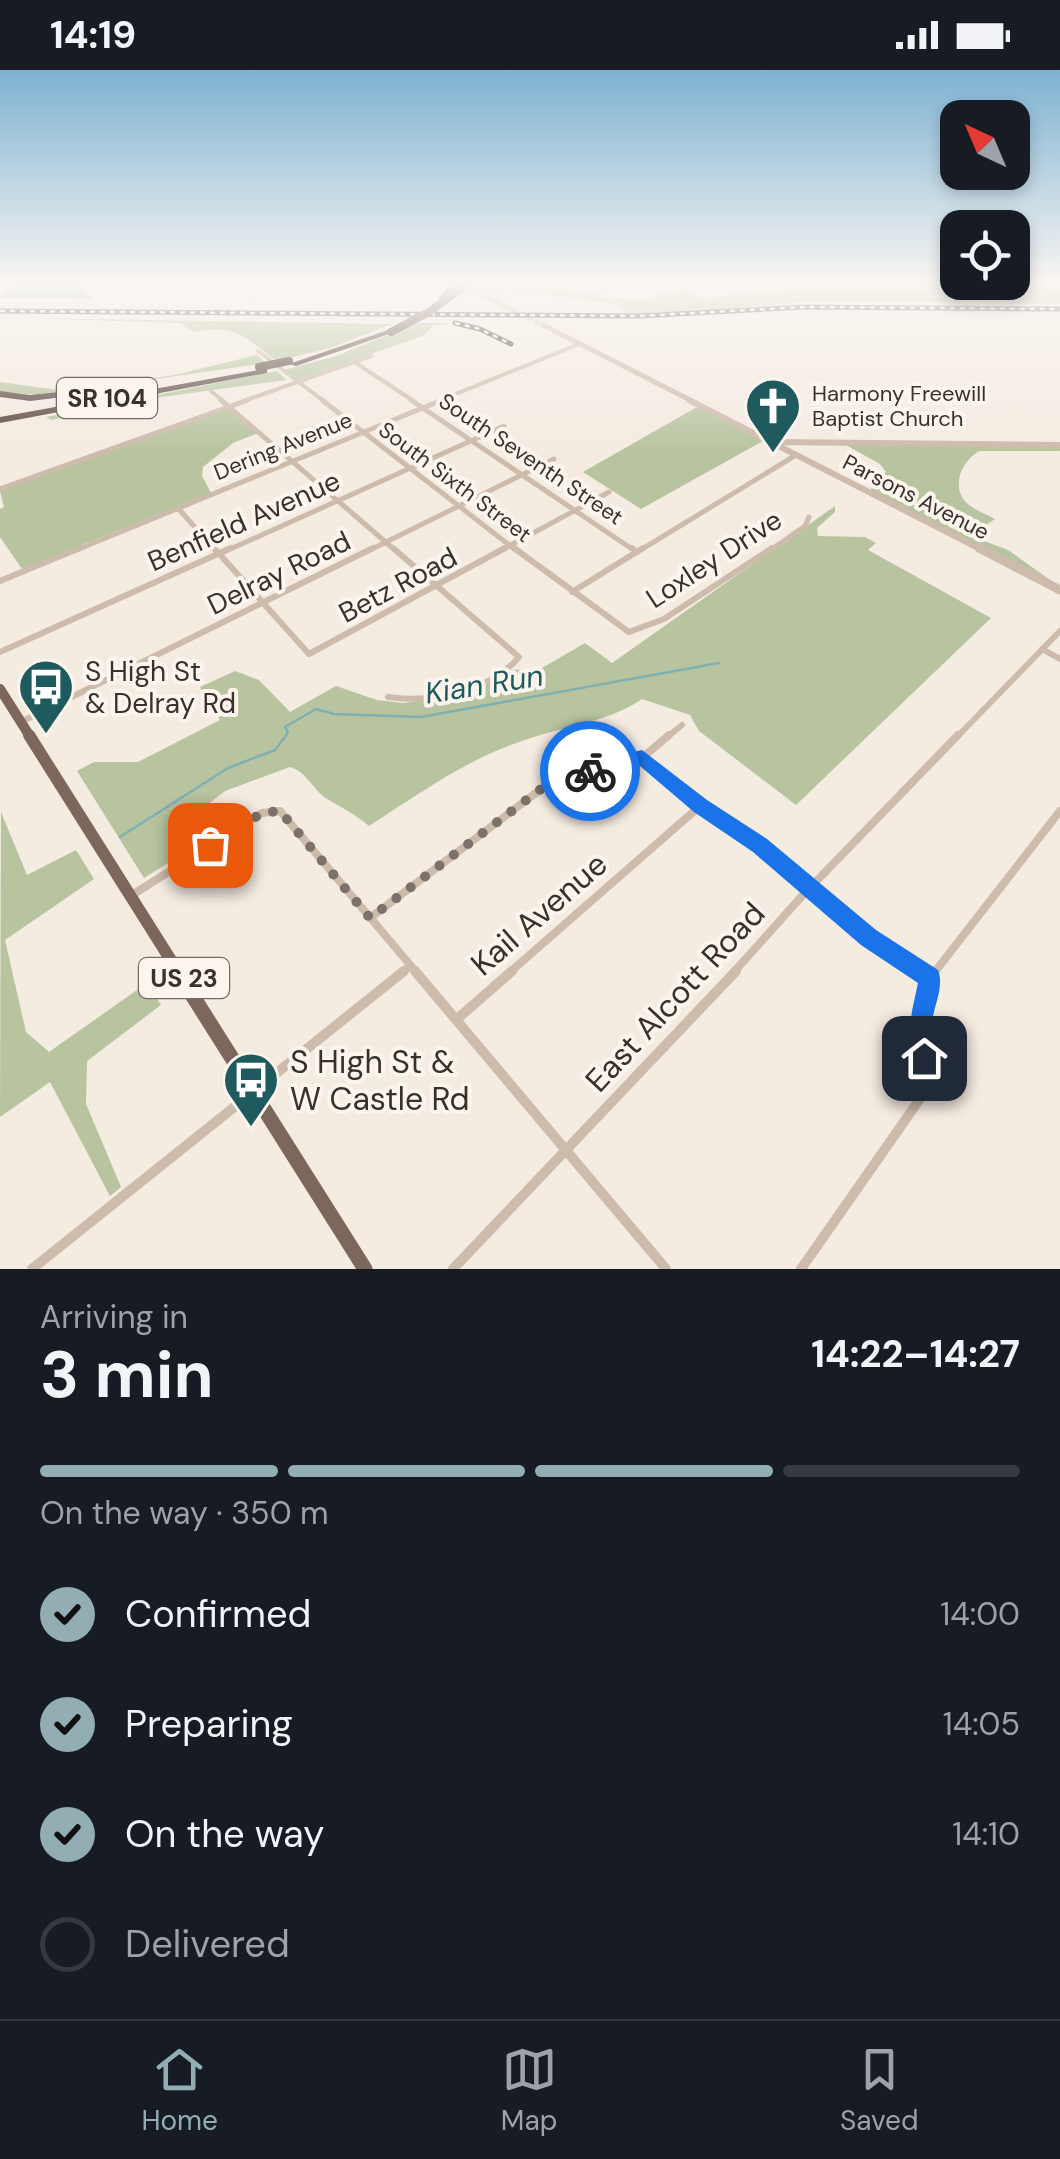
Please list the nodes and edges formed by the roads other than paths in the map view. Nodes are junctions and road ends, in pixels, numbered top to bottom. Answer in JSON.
{"nodes":[{"id":1,"x":366,"y":339,"type":"edge"},
{"id":2,"x":569,"y":339,"type":"edge"},
{"id":3,"x":579,"y":344,"type":"junction"},
{"id":4,"x":258,"y":351,"type":"dead end"},
{"id":5,"x":371,"y":356,"type":"dead end"},
{"id":6,"x":355,"y":362,"type":"junction"},
{"id":7,"x":262,"y":369,"type":"junction"},
{"id":8,"x":214,"y":380,"type":"junction"},
{"id":9,"x":296,"y":383,"type":"junction"},
{"id":10,"x":156,"y":385,"type":"junction"},
{"id":11,"x":212,"y":391,"type":"dead end"},
{"id":12,"x":0,"y":394,"type":"edge"},
{"id":13,"x":231,"y":406,"type":"junction"},
{"id":14,"x":424,"y":407,"type":"junction"},
{"id":15,"x":0,"y":418,"type":"edge"},
{"id":16,"x":504,"y":426,"type":"dead end"},
{"id":17,"x":0,"y":429,"type":"edge"},
{"id":18,"x":362,"y":433,"type":"junction"},
{"id":19,"x":473,"y":440,"type":"junction"},
{"id":20,"x":772,"y":442,"type":"junction"},
{"id":21,"x":1060,"y":446,"type":"edge"},
{"id":22,"x":796,"y":455,"type":"junction"},
{"id":23,"x":554,"y":459,"type":"dead end"},
{"id":24,"x":296,"y":460,"type":"junction"},
{"id":25,"x":410,"y":468,"type":"junction"},
{"id":26,"x":523,"y":475,"type":"junction"},
{"id":27,"x":0,"y":489,"type":"edge"},
{"id":28,"x":609,"y":492,"type":"dead end"},
{"id":29,"x":341,"y":499,"type":"junction"},
{"id":30,"x":459,"y":506,"type":"junction"},
{"id":31,"x":178,"y":508,"type":"junction"},
{"id":32,"x":577,"y":511,"type":"junction"},
{"id":33,"x":809,"y":517,"type":"dead end"},
{"id":34,"x":388,"y":541,"type":"junction"},
{"id":35,"x":511,"y":547,"type":"junction"},
{"id":36,"x":637,"y":552,"type":"junction"},
{"id":37,"x":219,"y":554,"type":"junction"},
{"id":38,"x":0,"y":581,"type":"edge"},
{"id":39,"x":438,"y":586,"type":"junction"},
{"id":40,"x":1060,"y":590,"type":"edge"},
{"id":41,"x":572,"y":592,"type":"junction"},
{"id":42,"x":262,"y":603,"type":"junction"},
{"id":43,"x":1060,"y":631,"type":"edge"},
{"id":44,"x":636,"y":633,"type":"joint"},
{"id":45,"x":1042,"y":649,"type":"junction"},
{"id":46,"x":0,"y":652,"type":"edge"},
{"id":47,"x":309,"y":654,"type":"joint"},
{"id":48,"x":1060,"y":659,"type":"edge"},
{"id":49,"x":0,"y":689,"type":"edge"},
{"id":50,"x":388,"y":697,"type":"dead end"},
{"id":51,"x":21,"y":722,"type":"junction"},
{"id":52,"x":682,"y":725,"type":"dead end"},
{"id":53,"x":642,"y":758,"type":"junction"},
{"id":54,"x":700,"y":806,"type":"junction"},
{"id":55,"x":1060,"y":810,"type":"edge"},
{"id":56,"x":809,"y":888,"type":"junction"},
{"id":57,"x":132,"y":895,"type":"junction"},
{"id":58,"x":370,"y":918,"type":"junction"},
{"id":59,"x":410,"y":966,"type":"junction"},
{"id":60,"x":930,"y":978,"type":"junction"},
{"id":61,"x":456,"y":1020,"type":"junction"},
{"id":62,"x":254,"y":1091,"type":"junction"},
{"id":63,"x":566,"y":1151,"type":"junction"},
{"id":64,"x":32,"y":1269,"type":"edge"},
{"id":65,"x":365,"y":1269,"type":"edge"},
{"id":66,"x":452,"y":1269,"type":"edge"},
{"id":67,"x":666,"y":1269,"type":"edge"},
{"id":68,"x":800,"y":1269,"type":"edge"}],
"edges":[{"from":1,"to":7,"type":"highway","number":"SR 104","bridge":true},
{"from":2,"to":3,"type":"street","name":"Parsons Avenue"},
{"from":3,"to":14,"type":"street","name":"Dering Avenue"},
{"from":3,"to":20,"type":"street","name":"Parsons Avenue"},
{"from":4,"to":9,"type":"street","name":"South Sixth Street"},
{"from":5,"to":6,"type":"street"},
{"from":6,"to":9,"type":"street"},
{"from":6,"to":14,"type":"street","name":"South Seventh Street"},
{"from":7,"to":8,"type":"highway","number":"SR 104"},
{"from":7,"to":10,"type":"highway","number":"SR 104"},
{"from":8,"to":15,"type":"highway","number":"SR 104"},
{"from":8,"to":17,"type":"highway"},
{"from":9,"to":13,"type":"street"},
{"from":9,"to":18,"type":"street","name":"South Sixth Street"},
{"from":10,"to":12,"type":"highway"},
{"from":10,"to":15,"type":"highway","number":"SR 104"},
{"from":11,"to":13,"type":"street"},
{"from":13,"to":24,"type":"street"},
{"from":13,"to":27,"type":"street"},
{"from":14,"to":18,"type":"street","name":"Dering Avenue"},
{"from":14,"to":19,"type":"street","name":"South Seventh Street"},
{"from":16,"to":19,"type":"street","name":"Benfield Avenue"},
{"from":18,"to":24,"type":"street","name":"Dering Avenue"},
{"from":18,"to":25,"type":"street","name":"South Sixth Street"},
{"from":19,"to":25,"type":"street","name":"Benfield Avenue"},
{"from":19,"to":26,"type":"street","name":"South Seventh Street"},
{"from":20,"to":21,"type":"street"},
{"from":20,"to":22,"type":"street","name":"Parsons Avenue"},
{"from":22,"to":36,"type":"street"},
{"from":22,"to":40,"type":"street","name":"Parsons Avenue"},
{"from":23,"to":26,"type":"street","name":"Delray Road"},
{"from":24,"to":29,"type":"street"},
{"from":24,"to":31,"type":"street","name":"Dering Avenue"},
{"from":25,"to":29,"type":"street","name":"Benfield Avenue"},
{"from":25,"to":30,"type":"street","name":"South Sixth Street"},
{"from":26,"to":30,"type":"street","name":"Delray Road"},
{"from":26,"to":32,"type":"street","name":"South Seventh Street"},
{"from":28,"to":32,"type":"street","name":"Betz Road"},
{"from":29,"to":34,"type":"street"},
{"from":29,"to":37,"type":"street","name":"Benfield Avenue"},
{"from":30,"to":34,"type":"street","name":"Delray Road"},
{"from":30,"to":35,"type":"street","name":"South Sixth Street"},
{"from":31,"to":37,"type":"street"},
{"from":31,"to":38,"type":"street","name":"Dering Avenue"},
{"from":32,"to":35,"type":"street","name":"Betz Road"},
{"from":32,"to":36,"type":"street","name":"South Seventh Street"},
{"from":33,"to":44,"type":"street","name":"Loxley Drive"},
{"from":34,"to":39,"type":"street"},
{"from":34,"to":42,"type":"street","name":"Delray Road"},
{"from":35,"to":39,"type":"street","name":"Betz Road"},
{"from":35,"to":41,"type":"street","name":"South Sixth Street"},
{"from":36,"to":41,"type":"street"},
{"from":37,"to":42,"type":"street"},
{"from":37,"to":46,"type":"street","name":"Benfield Avenue"},
{"from":39,"to":47,"type":"street","name":"Betz Road"},
{"from":39,"to":50,"type":"street"},
{"from":41,"to":44,"type":"street","name":"South Sixth Street"},
{"from":42,"to":47,"type":"street"},
{"from":42,"to":51,"type":"street","name":"Delray Road"},
{"from":43,"to":45,"type":"street","name":"East Alcott Road"},
{"from":45,"to":48,"type":"street"},
{"from":45,"to":56,"type":"street","name":"East Alcott Road"},
{"from":49,"to":51,"type":"main road","number":"US 23"},
{"from":51,"to":57,"type":"main road","number":"US 23"},
{"from":52,"to":53,"type":"street"},
{"from":53,"to":54,"type":"street"},
{"from":53,"to":58,"type":"street"},
{"from":54,"to":56,"type":"street"},
{"from":54,"to":61,"type":"street","name":"Kail Avenue"},
{"from":55,"to":60,"type":"street"},
{"from":56,"to":60,"type":"street"},
{"from":56,"to":63,"type":"street","name":"East Alcott Road"},
{"from":57,"to":58,"type":"street"},
{"from":57,"to":62,"type":"main road","number":"US 23"},
{"from":58,"to":59,"type":"street"},
{"from":59,"to":61,"type":"street"},
{"from":59,"to":62,"type":"street"},
{"from":60,"to":68,"type":"street"},
{"from":61,"to":63,"type":"street"},
{"from":62,"to":64,"type":"street"},
{"from":62,"to":65,"type":"main road","number":"US 23"},
{"from":63,"to":66,"type":"street","name":"East Alcott Road"},
{"from":63,"to":67,"type":"street"}]}
